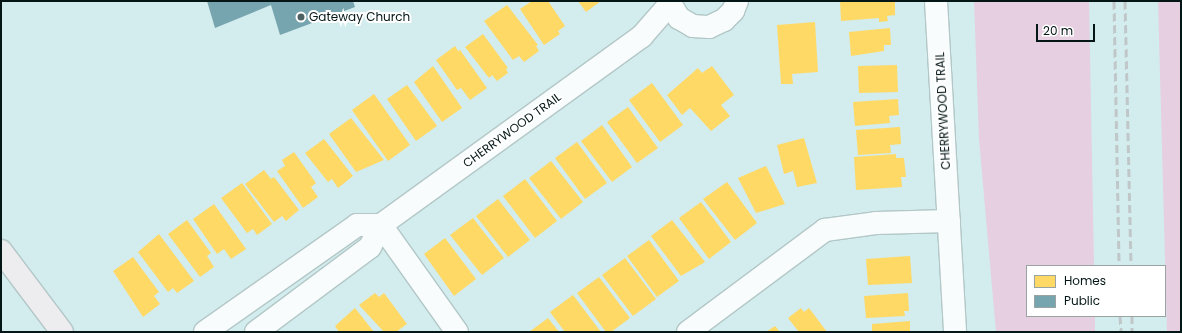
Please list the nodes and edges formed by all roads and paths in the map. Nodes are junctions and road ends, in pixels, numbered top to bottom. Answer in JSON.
{"nodes":[{"id":1,"x":737,"y":1,"type":"edge"},
{"id":2,"x":936,"y":1,"type":"edge"},
{"id":3,"x":669,"y":3,"type":"edge"},
{"id":4,"x":686,"y":22,"type":"junction"},
{"id":5,"x":642,"y":36,"type":"junction"},
{"id":6,"x":949,"y":221,"type":"junction"},
{"id":7,"x":381,"y":225,"type":"junction"},
{"id":8,"x":1,"y":251,"type":"edge"},
{"id":9,"x":62,"y":332,"type":"edge"},
{"id":10,"x":205,"y":332,"type":"edge"},
{"id":11,"x":256,"y":332,"type":"edge"},
{"id":12,"x":457,"y":332,"type":"edge"},
{"id":13,"x":688,"y":332,"type":"edge"},
{"id":14,"x":955,"y":332,"type":"edge"}],
"edges":[{"from":1,"to":4,"type":"street"},
{"from":2,"to":6,"type":"street","name":"CHERRYWOOD TRAIL"},
{"from":3,"to":4,"type":"street"},
{"from":3,"to":5,"type":"street","name":"CHERRYWOOD TRAIL"},
{"from":4,"to":5,"type":"street","name":"CHERRYWOOD TRAIL"},
{"from":5,"to":7,"type":"street","name":"CHERRYWOOD TRAIL"},
{"from":6,"to":13,"type":"street"},
{"from":6,"to":14,"type":"street","name":"CHERRYWOOD TRAIL"},
{"from":7,"to":10,"type":"street"},
{"from":7,"to":11,"type":"street","name":"CHERRYWOOD TRAIL"},
{"from":7,"to":12,"type":"street"},
{"from":8,"to":9,"type":"main road"}]}
